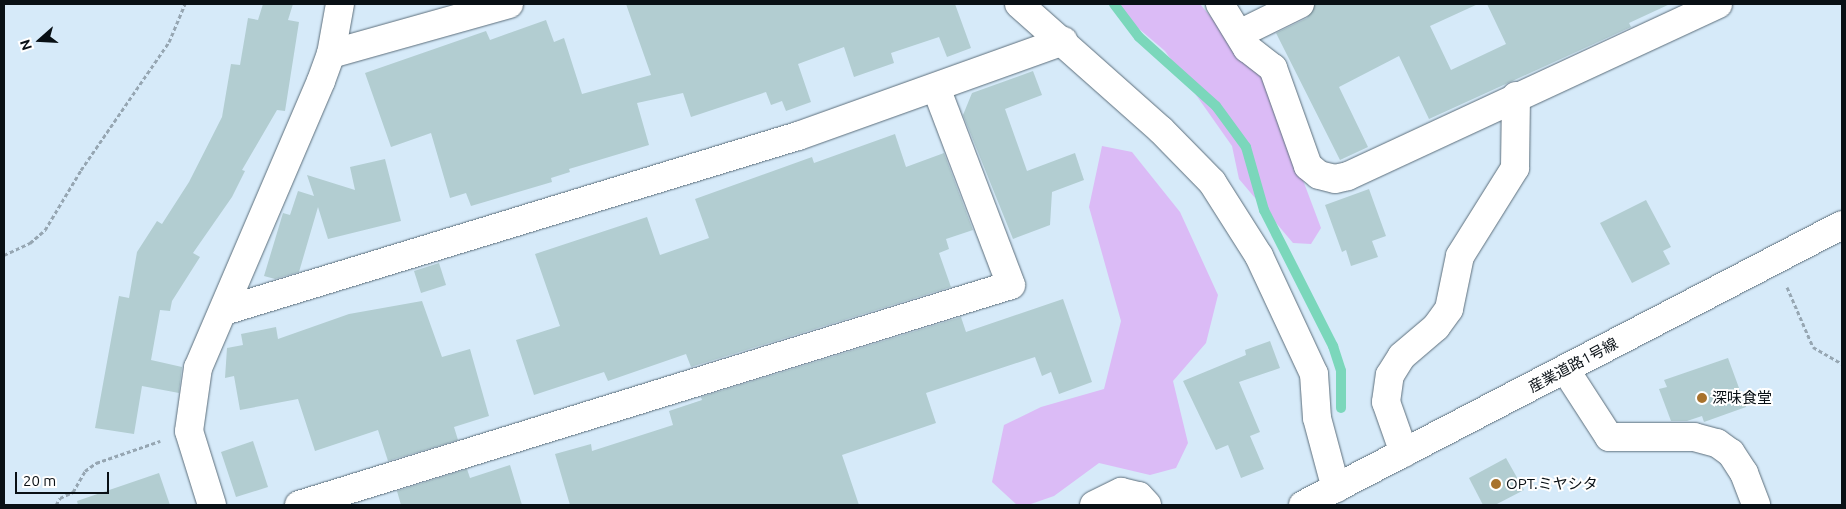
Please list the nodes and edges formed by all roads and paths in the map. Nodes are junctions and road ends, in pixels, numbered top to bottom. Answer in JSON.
{"nodes":[{"id":1,"x":184,"y":4,"type":"edge"},
{"id":2,"x":340,"y":4,"type":"edge"},
{"id":3,"x":509,"y":4,"type":"edge"},
{"id":4,"x":1018,"y":4,"type":"edge"},
{"id":5,"x":1220,"y":4,"type":"edge"},
{"id":6,"x":1300,"y":4,"type":"edge"},
{"id":7,"x":1718,"y":4,"type":"edge"},
{"id":8,"x":1239,"y":34,"type":"junction"},
{"id":9,"x":1063,"y":41,"type":"junction"},
{"id":10,"x":331,"y":54,"type":"junction"},
{"id":11,"x":936,"y":88,"type":"junction"},
{"id":12,"x":1516,"y":96,"type":"junction"},
{"id":13,"x":1842,"y":225,"type":"edge"},
{"id":14,"x":4,"y":255,"type":"edge"},
{"id":15,"x":1775,"y":260,"type":"junction"},
{"id":16,"x":224,"y":311,"type":"junction"},
{"id":17,"x":1842,"y":364,"type":"edge"},
{"id":18,"x":1565,"y":370,"type":"junction"},
{"id":19,"x":189,"y":432,"type":"junction"},
{"id":20,"x":1404,"y":453,"type":"junction"},
{"id":21,"x":1336,"y":489,"type":"junction"},
{"id":22,"x":56,"y":505,"type":"edge"},
{"id":23,"x":212,"y":505,"type":"edge"},
{"id":24,"x":299,"y":505,"type":"edge"},
{"id":25,"x":1094,"y":505,"type":"edge"},
{"id":26,"x":1147,"y":505,"type":"edge"},
{"id":27,"x":1303,"y":505,"type":"edge"},
{"id":28,"x":1756,"y":505,"type":"edge"}],
"edges":[{"from":1,"to":14,"type":"path"},
{"from":2,"to":10,"type":"street"},
{"from":3,"to":10,"type":"street"},
{"from":4,"to":9,"type":"street"},
{"from":5,"to":8,"type":"street"},
{"from":6,"to":8,"type":"street"},
{"from":7,"to":12,"type":"street"},
{"from":8,"to":12,"type":"street"},
{"from":9,"to":11,"type":"street"},
{"from":9,"to":21,"type":"street"},
{"from":10,"to":16,"type":"street"},
{"from":11,"to":16,"type":"street"},
{"from":11,"to":24,"type":"street"},
{"from":12,"to":20,"type":"street"},
{"from":13,"to":15,"type":"street","name":"産業道路1号線"},
{"from":15,"to":17,"type":"path"},
{"from":15,"to":18,"type":"street","name":"産業道路1号線"},
{"from":16,"to":19,"type":"street"},
{"from":18,"to":20,"type":"street","name":"産業道路1号線"},
{"from":18,"to":28,"type":"street"},
{"from":19,"to":22,"type":"path"},
{"from":19,"to":23,"type":"street"},
{"from":20,"to":21,"type":"street","name":"産業道路1号線"},
{"from":21,"to":27,"type":"street","name":"産業道路1号線"},
{"from":25,"to":26,"type":"street"}]}
